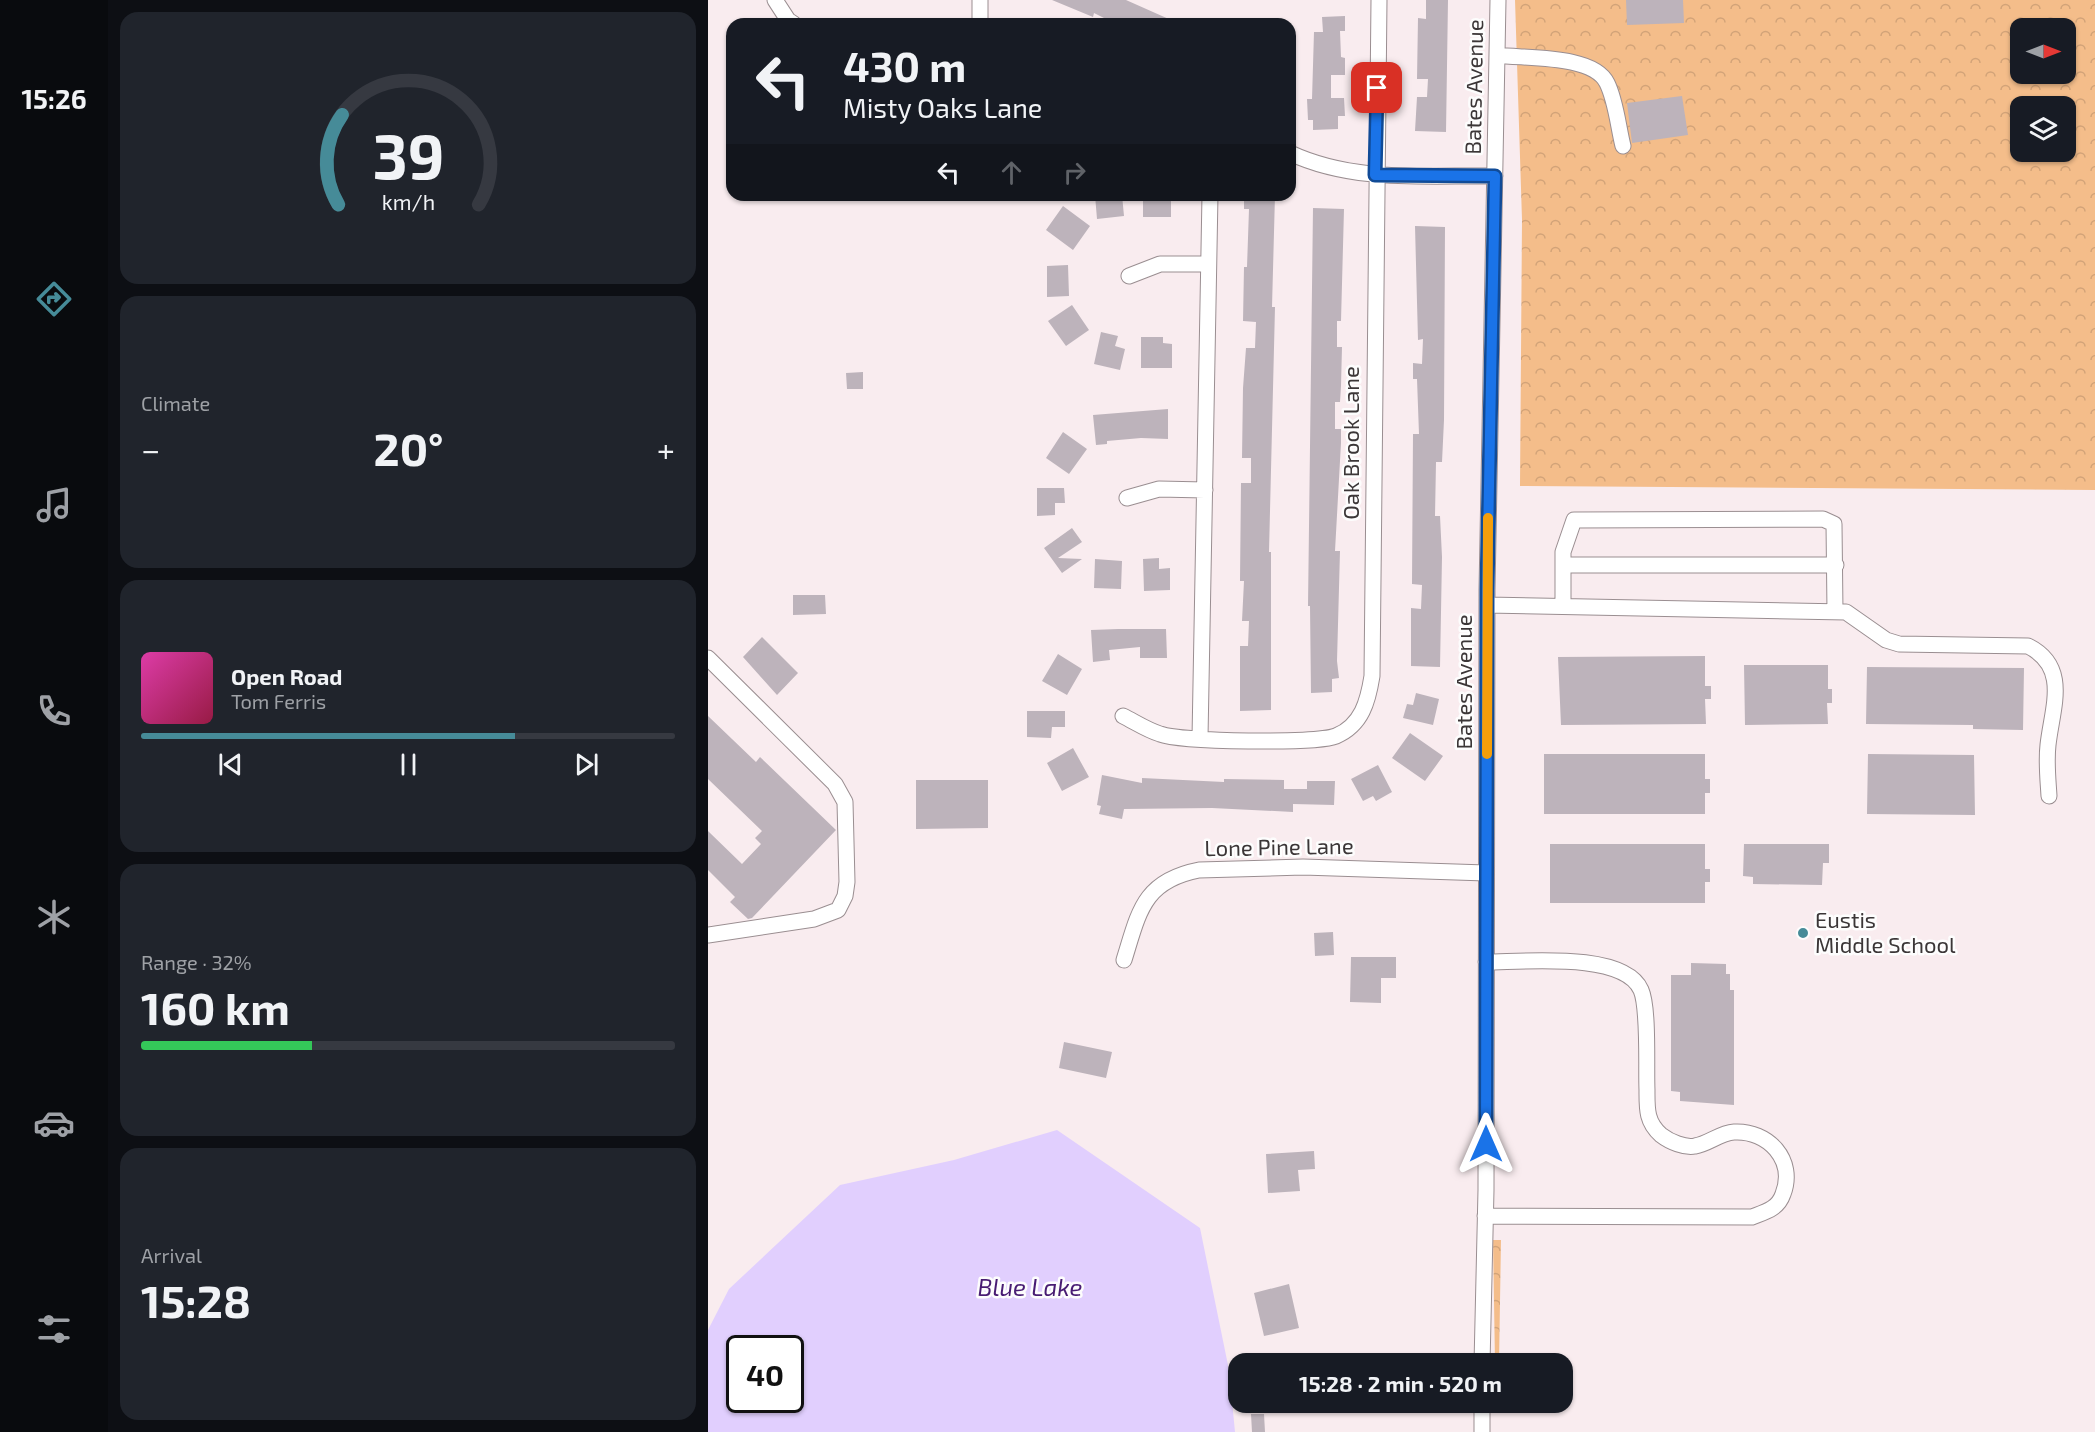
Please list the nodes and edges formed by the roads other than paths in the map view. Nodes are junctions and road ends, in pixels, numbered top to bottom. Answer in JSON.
{"nodes":[{"id":1,"x":775,"y":0,"type":"edge"},
{"id":2,"x":980,"y":0,"type":"edge"},
{"id":3,"x":1379,"y":0,"type":"edge"},
{"id":4,"x":1498,"y":0,"type":"edge"},
{"id":5,"x":787,"y":18,"type":"edge"},
{"id":6,"x":980,"y":18,"type":"edge"},
{"id":7,"x":1497,"y":55,"type":"junction"},
{"id":8,"x":1623,"y":146,"type":"dead end"},
{"id":9,"x":1296,"y":155,"type":"edge"},
{"id":10,"x":1375,"y":175,"type":"junction"},
{"id":11,"x":1495,"y":176,"type":"junction"},
{"id":12,"x":1210,"y":201,"type":"edge"},
{"id":13,"x":1209,"y":264,"type":"junction"},
{"id":14,"x":1129,"y":276,"type":"dead end"},
{"id":15,"x":1205,"y":490,"type":"junction"},
{"id":16,"x":1127,"y":498,"type":"dead end"},
{"id":17,"x":1563,"y":565,"type":"junction"},
{"id":18,"x":1836,"y":565,"type":"junction"},
{"id":19,"x":1487,"y":605,"type":"junction"},
{"id":20,"x":1563,"y":606,"type":"junction"},
{"id":21,"x":1835,"y":612,"type":"junction"},
{"id":22,"x":708,"y":658,"type":"edge"},
{"id":23,"x":1123,"y":716,"type":"dead end"},
{"id":24,"x":1200,"y":738,"type":"junction"},
{"id":25,"x":2049,"y":796,"type":"dead end"},
{"id":26,"x":1486,"y":873,"type":"junction"},
{"id":27,"x":708,"y":935,"type":"edge"},
{"id":28,"x":1124,"y":960,"type":"dead end"},
{"id":29,"x":1486,"y":962,"type":"junction"},
{"id":30,"x":1485,"y":1216,"type":"junction"},
{"id":31,"x":1482,"y":1353,"type":"edge"},
{"id":32,"x":1482,"y":1413,"type":"edge"},
{"id":33,"x":1482,"y":1432,"type":"edge"}],
"edges":[{"from":1,"to":5,"type":"street"},
{"from":2,"to":6,"type":"street"},
{"from":3,"to":10,"type":"street","name":"Oak Brook Lane"},
{"from":4,"to":7,"type":"street","name":"Bates Avenue"},
{"from":7,"to":8,"type":"street"},
{"from":7,"to":11,"type":"street","name":"Bates Avenue"},
{"from":9,"to":10,"type":"street"},
{"from":10,"to":11,"type":"street"},
{"from":10,"to":24,"type":"street","name":"Oak Brook Lane"},
{"from":11,"to":19,"type":"street","name":"Bates Avenue"},
{"from":12,"to":13,"type":"street"},
{"from":13,"to":14,"type":"street"},
{"from":13,"to":15,"type":"street"},
{"from":15,"to":16,"type":"street"},
{"from":15,"to":24,"type":"street"},
{"from":17,"to":18,"type":"street"},
{"from":17,"to":18,"type":"street"},
{"from":17,"to":20,"type":"street"},
{"from":18,"to":21,"type":"street"},
{"from":19,"to":20,"type":"street"},
{"from":19,"to":26,"type":"street","name":"Bates Avenue"},
{"from":20,"to":21,"type":"street"},
{"from":21,"to":25,"type":"street"},
{"from":22,"to":27,"type":"street"},
{"from":23,"to":24,"type":"street","name":"Oak Brook Lane"},
{"from":26,"to":28,"type":"street","name":"Lone Pine Lane"},
{"from":26,"to":29,"type":"street","name":"Bates Avenue"},
{"from":29,"to":30,"type":"street","name":"Bates Avenue"},
{"from":29,"to":30,"type":"street"},
{"from":30,"to":31,"type":"street","name":"Bates Avenue"},
{"from":32,"to":33,"type":"street"}]}
